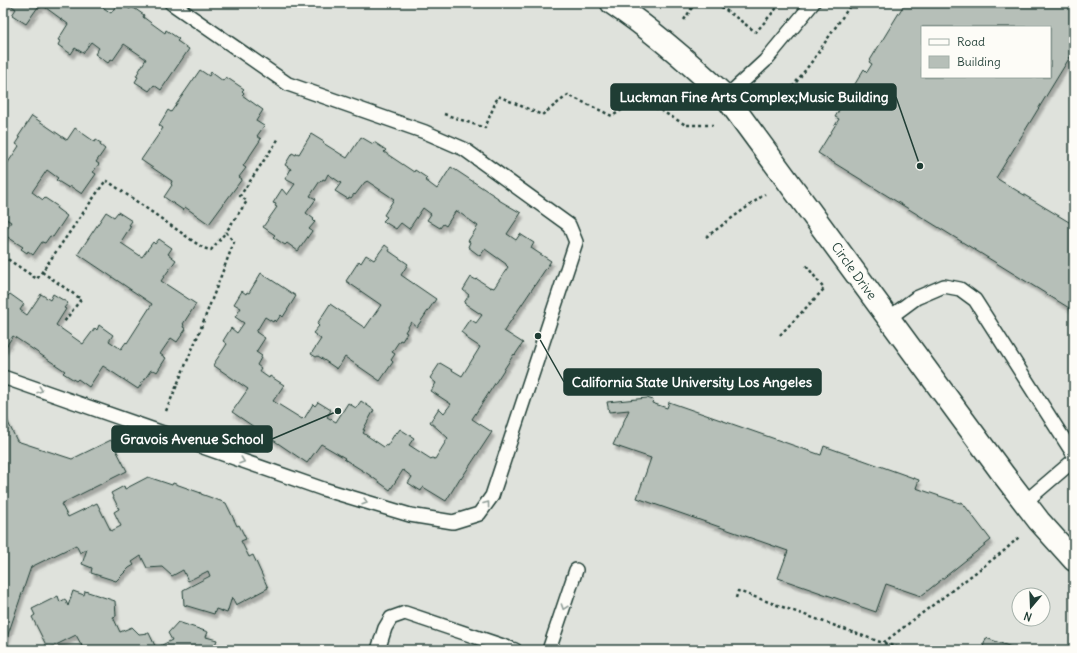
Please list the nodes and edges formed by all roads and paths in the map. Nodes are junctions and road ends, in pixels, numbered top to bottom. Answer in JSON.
{"nodes":[{"id":1,"x":171,"y":3,"type":"edge"},
{"id":2,"x":612,"y":3,"type":"edge"},
{"id":3,"x":695,"y":3,"type":"edge"},
{"id":4,"x":716,"y":3,"type":"edge"},
{"id":5,"x":781,"y":3,"type":"edge"},
{"id":6,"x":813,"y":3,"type":"edge"},
{"id":7,"x":842,"y":3,"type":"edge"},
{"id":8,"x":851,"y":4,"type":"edge"},
{"id":9,"x":684,"y":20,"type":"dead end"},
{"id":10,"x":726,"y":98,"type":"junction"},
{"id":11,"x":778,"y":106,"type":"dead end"},
{"id":12,"x":439,"y":112,"type":"dead end"},
{"id":13,"x":717,"y":125,"type":"dead end"},
{"id":14,"x":279,"y":138,"type":"dead end"},
{"id":15,"x":765,"y":194,"type":"dead end"},
{"id":16,"x":226,"y":232,"type":"junction"},
{"id":17,"x":706,"y":237,"type":"dead end"},
{"id":18,"x":3,"y":256,"type":"edge"},
{"id":19,"x":806,"y":265,"type":"dead end"},
{"id":20,"x":42,"y":272,"type":"junction"},
{"id":21,"x":889,"y":318,"type":"junction"},
{"id":22,"x":64,"y":322,"type":"dead end"},
{"id":23,"x":780,"y":335,"type":"dead end"},
{"id":24,"x":3,"y":378,"type":"edge"},
{"id":25,"x":157,"y":432,"type":"junction"},
{"id":26,"x":1074,"y":455,"type":"edge"},
{"id":27,"x":1074,"y":460,"type":"edge"},
{"id":28,"x":1025,"y":502,"type":"junction"},
{"id":29,"x":1020,"y":536,"type":"dead end"},
{"id":30,"x":1074,"y":560,"type":"edge"},
{"id":31,"x":576,"y":570,"type":"dead end"},
{"id":32,"x":736,"y":598,"type":"dead end"},
{"id":33,"x":884,"y":643,"type":"junction"},
{"id":34,"x":378,"y":650,"type":"edge"},
{"id":35,"x":515,"y":650,"type":"edge"},
{"id":36,"x":549,"y":650,"type":"edge"},
{"id":37,"x":905,"y":650,"type":"edge"}],
"edges":[{"from":25,"to":1,"type":"lane","one_way":true},
{"from":2,"to":10,"type":"street","name":"Circle Drive"},
{"from":3,"to":9,"type":"path"},
{"from":4,"to":5,"type":"path"},
{"from":6,"to":10,"type":"lane"},
{"from":7,"to":8,"type":"path"},
{"from":8,"to":11,"type":"path"},
{"from":10,"to":21,"type":"street","name":"Circle Drive"},
{"from":12,"to":13,"type":"path"},
{"from":14,"to":16,"type":"path"},
{"from":15,"to":17,"type":"path"},
{"from":16,"to":20,"type":"path"},
{"from":16,"to":25,"type":"path"},
{"from":18,"to":20,"type":"path"},
{"from":19,"to":23,"type":"path"},
{"from":20,"to":22,"type":"path"},
{"from":21,"to":26,"type":"lane"},
{"from":21,"to":28,"type":"street","name":"Circle Drive"},
{"from":24,"to":25,"type":"lane","one_way":true},
{"from":27,"to":28,"type":"lane"},
{"from":28,"to":30,"type":"street","name":"Circle Drive"},
{"from":29,"to":33,"type":"path"},
{"from":31,"to":36,"type":"lane","one_way":true},
{"from":32,"to":33,"type":"path"},
{"from":33,"to":37,"type":"path"},
{"from":34,"to":35,"type":"lane"}]}
